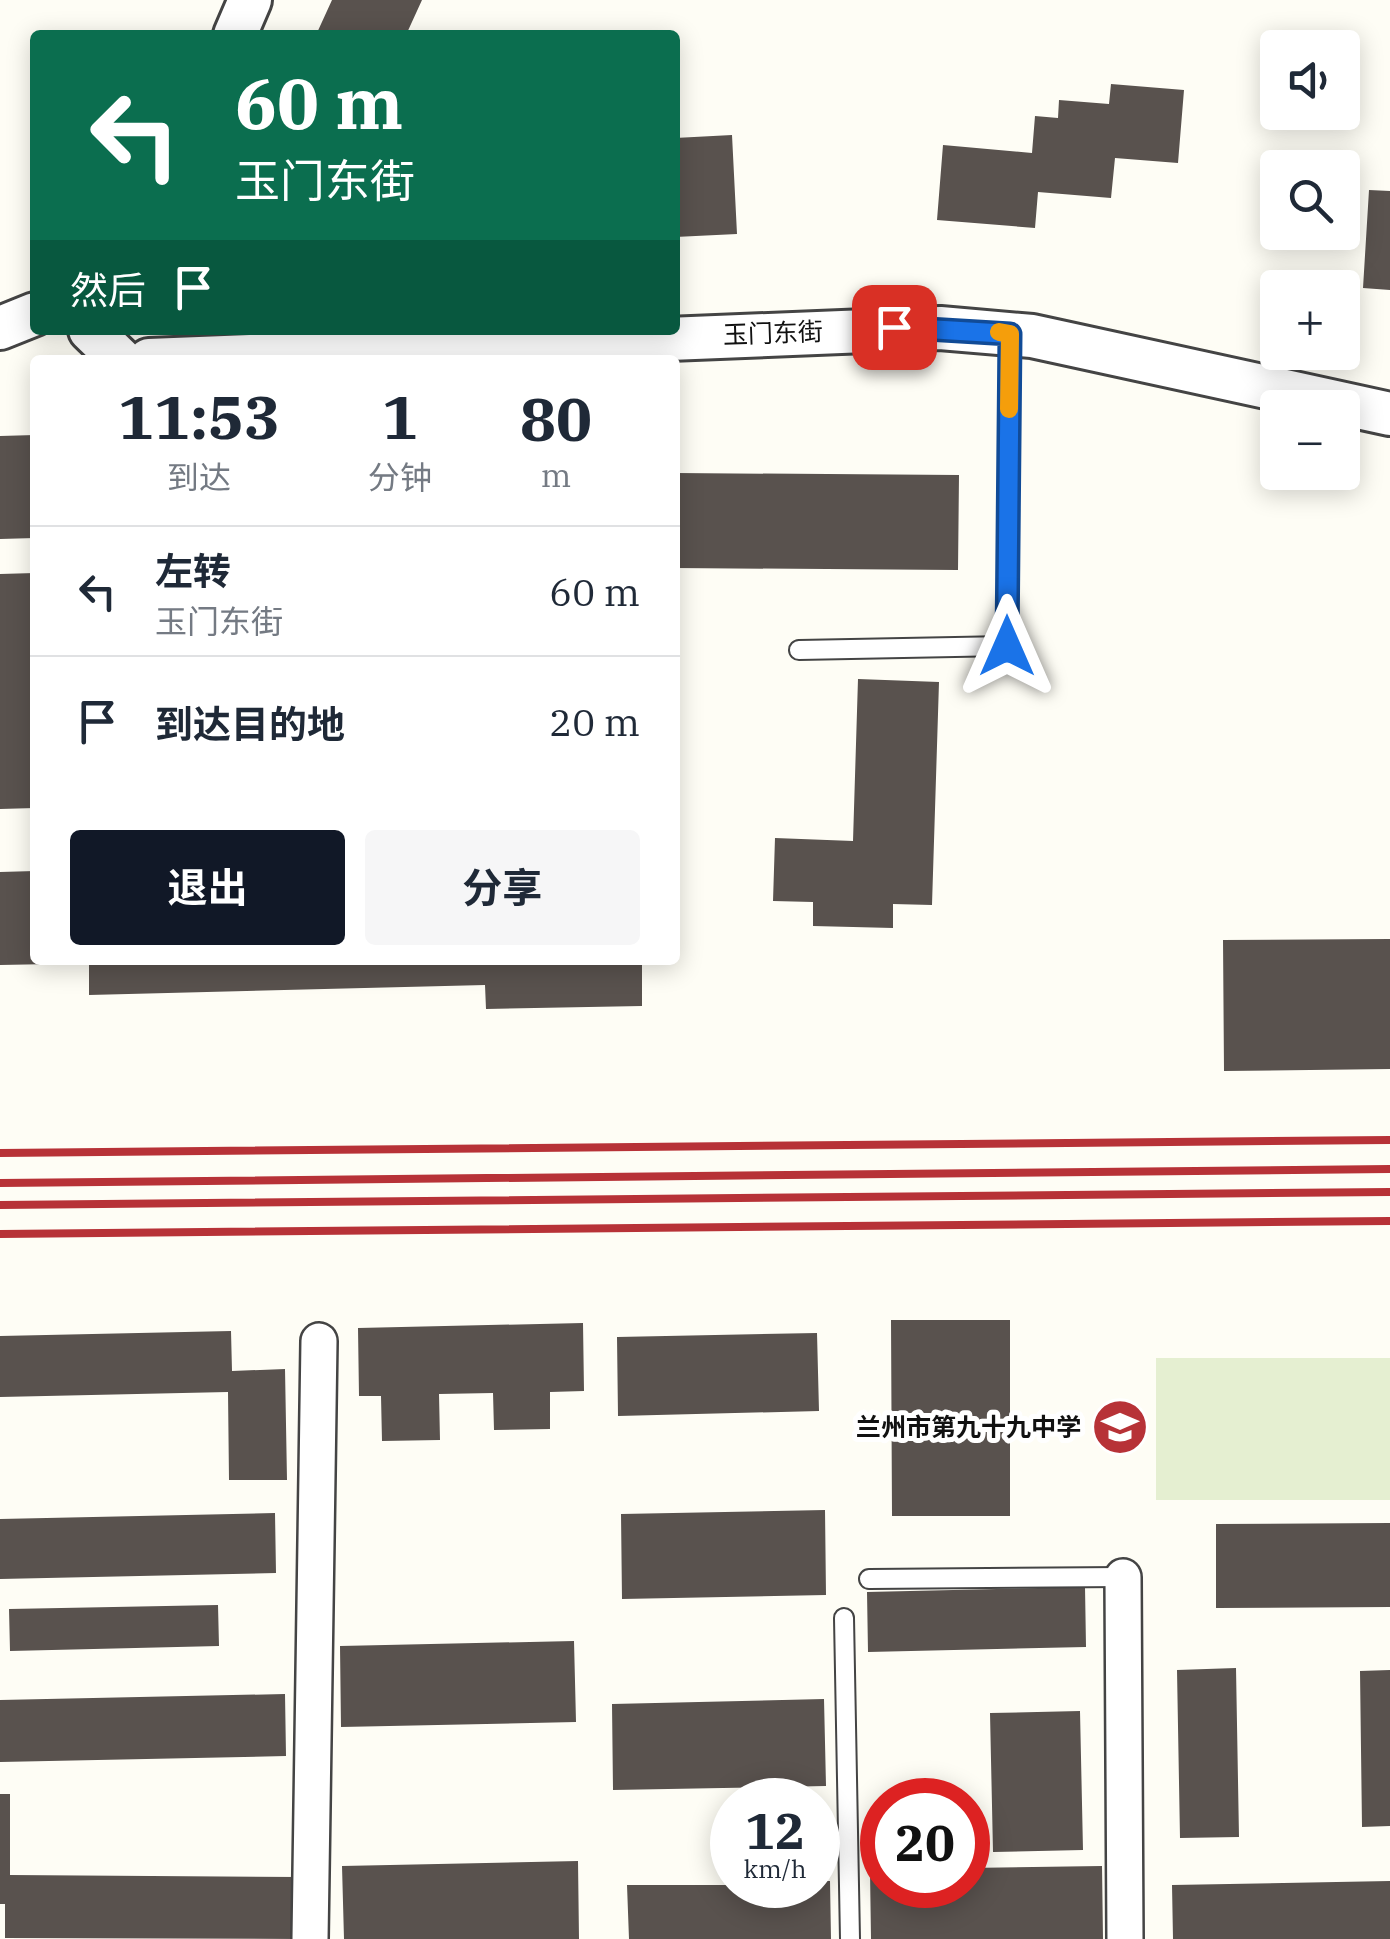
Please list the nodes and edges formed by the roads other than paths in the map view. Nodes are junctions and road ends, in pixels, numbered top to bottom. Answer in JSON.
{"nodes":[{"id":1,"x":250,"y":0,"type":"edge"},
{"id":2,"x":237,"y":30,"type":"edge"},
{"id":3,"x":30,"y":316,"type":"edge"},
{"id":4,"x":0,"y":328,"type":"edge"},
{"id":5,"x":1010,"y":334,"type":"junction"},
{"id":6,"x":95,"y":335,"type":"edge"},
{"id":7,"x":115,"y":355,"type":"edge"},
{"id":8,"x":261,"y":355,"type":"edge"},
{"id":9,"x":1390,"y":414,"type":"edge"},
{"id":10,"x":799,"y":650,"type":"dead end"},
{"id":11,"x":319,"y":1341,"type":"dead end"},
{"id":12,"x":1123,"y":1576,"type":"joint"},
{"id":13,"x":870,"y":1579,"type":"dead end"},
{"id":14,"x":844,"y":1618,"type":"dead end"},
{"id":15,"x":310,"y":1939,"type":"edge"},
{"id":16,"x":850,"y":1939,"type":"edge"},
{"id":17,"x":1125,"y":1939,"type":"edge"}],
"edges":[{"from":1,"to":2,"type":"street"},
{"from":3,"to":4,"type":"street"},
{"from":5,"to":8,"type":"street","name":"玉门东街"},
{"from":5,"to":9,"type":"street","name":"玉门东街"},
{"from":5,"to":10,"type":"lane"},
{"from":6,"to":7,"type":"street"},
{"from":11,"to":15,"type":"street"},
{"from":12,"to":13,"type":"lane"},
{"from":12,"to":17,"type":"street"},
{"from":14,"to":16,"type":"lane"}]}
